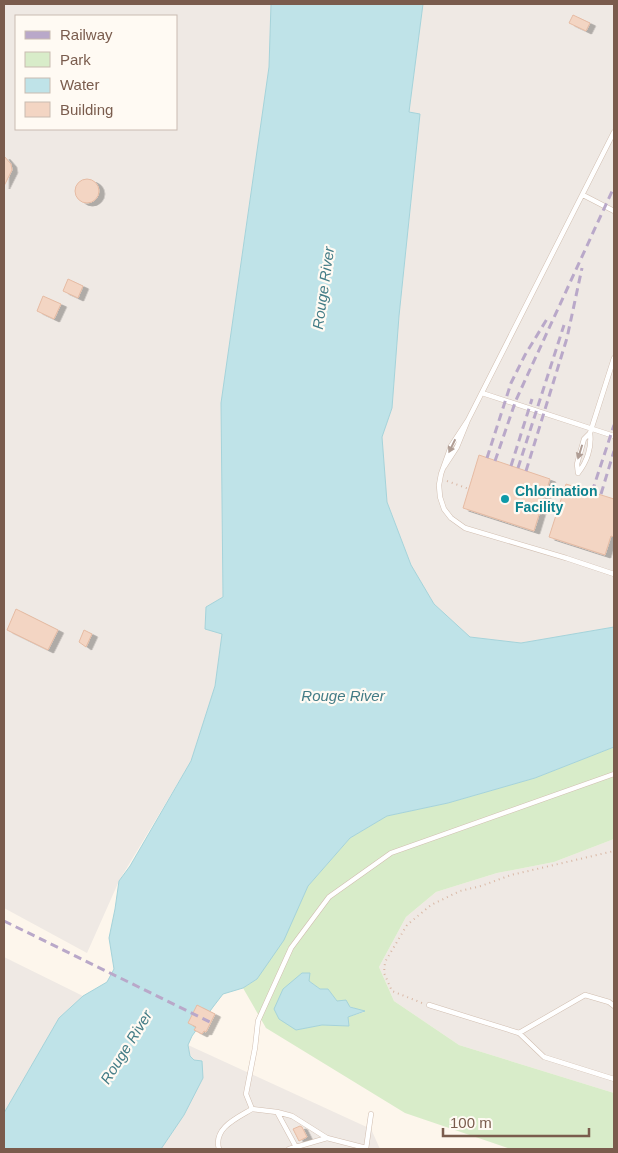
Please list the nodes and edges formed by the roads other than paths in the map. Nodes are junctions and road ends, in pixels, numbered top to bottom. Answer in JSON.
{"nodes":[{"id":1,"x":614,"y":132,"type":"edge"},
{"id":2,"x":583,"y":194,"type":"junction"},
{"id":3,"x":614,"y":211,"type":"edge"},
{"id":4,"x":614,"y":358,"type":"edge"},
{"id":5,"x":482,"y":393,"type":"junction"},
{"id":6,"x":591,"y":431,"type":"junction"},
{"id":7,"x":614,"y":436,"type":"edge"},
{"id":8,"x":614,"y":574,"type":"edge"},
{"id":9,"x":614,"y":774,"type":"edge"},
{"id":10,"x":429,"y":1005,"type":"road end"},
{"id":11,"x":614,"y":1006,"type":"edge"},
{"id":12,"x":519,"y":1033,"type":"junction"},
{"id":13,"x":614,"y":1079,"type":"edge"},
{"id":14,"x":252,"y":1109,"type":"junction"},
{"id":15,"x":277,"y":1112,"type":"junction"},
{"id":16,"x":371,"y":1114,"type":"dead end"},
{"id":17,"x":327,"y":1138,"type":"junction"},
{"id":18,"x":296,"y":1147,"type":"junction"},
{"id":19,"x":220,"y":1149,"type":"edge"},
{"id":20,"x":289,"y":1149,"type":"edge"},
{"id":21,"x":366,"y":1149,"type":"edge"}],
"edges":[{"from":1,"to":2,"type":"lane"},
{"from":2,"to":3,"type":"lane"},
{"from":2,"to":5,"type":"lane"},
{"from":4,"to":6,"type":"lane"},
{"from":5,"to":6,"type":"lane"},
{"from":5,"to":8,"type":"lane"},
{"from":6,"to":6,"type":"lane","one_way":true},
{"from":6,"to":7,"type":"lane"},
{"from":9,"to":14,"type":"lane"},
{"from":10,"to":12,"type":"lane"},
{"from":11,"to":12,"type":"lane"},
{"from":12,"to":13,"type":"lane"},
{"from":14,"to":15,"type":"lane"},
{"from":14,"to":19,"type":"lane"},
{"from":15,"to":17,"type":"lane"},
{"from":15,"to":18,"type":"lane"},
{"from":16,"to":21,"type":"lane"},
{"from":17,"to":18,"type":"lane"},
{"from":17,"to":21,"type":"lane"},
{"from":18,"to":20,"type":"lane"}]}
